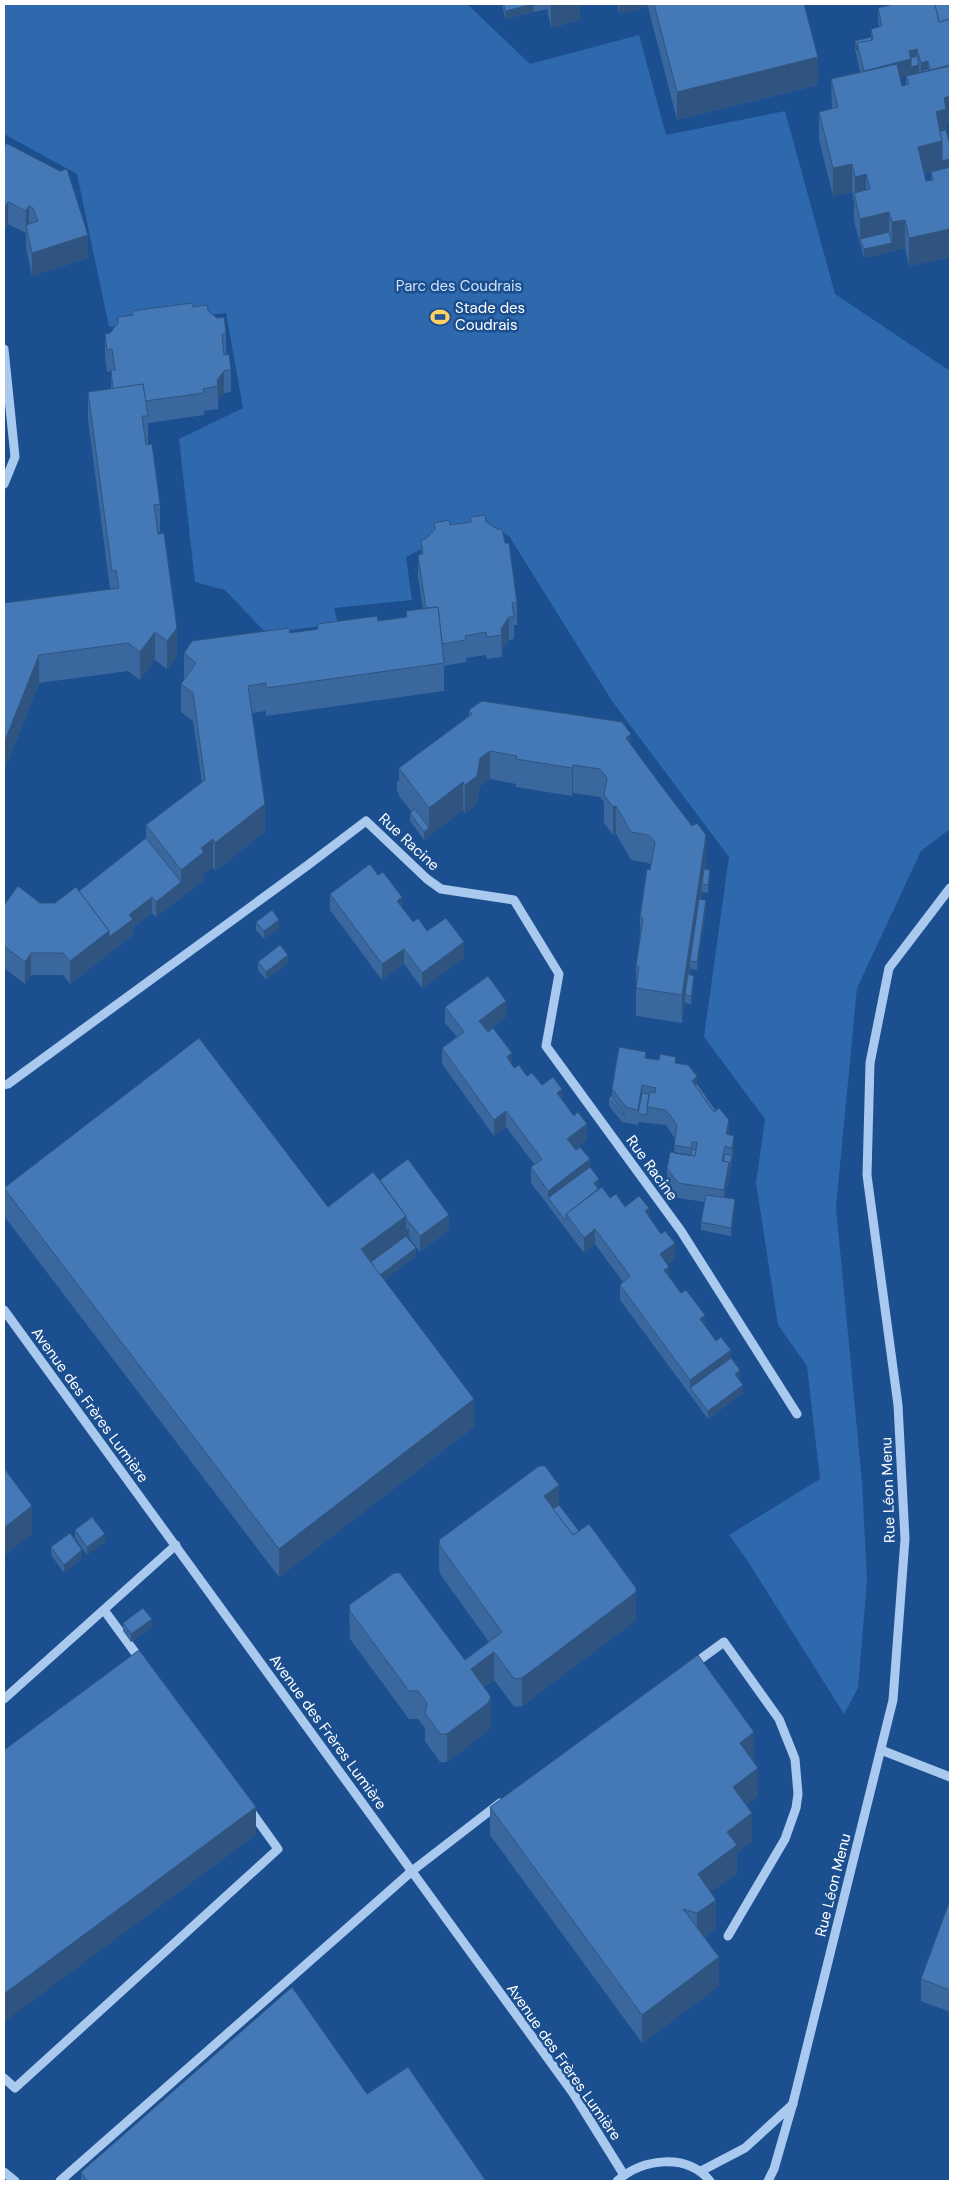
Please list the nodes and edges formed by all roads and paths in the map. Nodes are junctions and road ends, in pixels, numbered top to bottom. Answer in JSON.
{"nodes":[{"id":1,"x":4,"y":349,"type":"edge"},
{"id":2,"x":4,"y":484,"type":"edge"},
{"id":3,"x":950,"y":888,"type":"edge"},
{"id":4,"x":4,"y":1085,"type":"edge"},
{"id":5,"x":4,"y":1310,"type":"edge"},
{"id":6,"x":797,"y":1414,"type":"dead end"},
{"id":7,"x":176,"y":1545,"type":"junction"},
{"id":8,"x":104,"y":1610,"type":"junction"},
{"id":9,"x":685,"y":1671,"type":"edge"},
{"id":10,"x":150,"y":1673,"type":"edge"},
{"id":11,"x":4,"y":1699,"type":"edge"},
{"id":12,"x":881,"y":1750,"type":"junction"},
{"id":13,"x":950,"y":1777,"type":"edge"},
{"id":14,"x":511,"y":1795,"type":"edge"},
{"id":15,"x":243,"y":1801,"type":"edge"},
{"id":16,"x":412,"y":1872,"type":"junction"},
{"id":17,"x":728,"y":1936,"type":"dead end"},
{"id":18,"x":4,"y":2078,"type":"edge"},
{"id":19,"x":794,"y":2103,"type":"junction"},
{"id":20,"x":702,"y":2171,"type":"junction"},
{"id":21,"x":4,"y":2172,"type":"edge"},
{"id":22,"x":621,"y":2178,"type":"edge"},
{"id":23,"x":14,"y":2181,"type":"edge"},
{"id":24,"x":60,"y":2181,"type":"edge"},
{"id":25,"x":710,"y":2181,"type":"edge"},
{"id":26,"x":768,"y":2181,"type":"edge"}],
"edges":[{"from":1,"to":2,"type":"street"},
{"from":3,"to":12,"type":"street","name":"Rue Léon Menu"},
{"from":4,"to":6,"type":"street","name":"Rue Racine"},
{"from":5,"to":7,"type":"street","name":"Avenue des Frères Lumière"},
{"from":7,"to":8,"type":"street"},
{"from":7,"to":16,"type":"street","name":"Avenue des Frères Lumière"},
{"from":8,"to":10,"type":"street"},
{"from":8,"to":11,"type":"street"},
{"from":9,"to":17,"type":"street"},
{"from":12,"to":13,"type":"street"},
{"from":12,"to":19,"type":"street","name":"Rue Léon Menu"},
{"from":14,"to":16,"type":"street"},
{"from":15,"to":18,"type":"street"},
{"from":16,"to":22,"type":"street","name":"Avenue des Frères Lumière"},
{"from":16,"to":24,"type":"street"},
{"from":19,"to":20,"type":"street"},
{"from":19,"to":26,"type":"street","name":"Rue Léon Menu"},
{"from":20,"to":22,"type":"street"},
{"from":20,"to":25,"type":"street"},
{"from":21,"to":23,"type":"street"}]}
